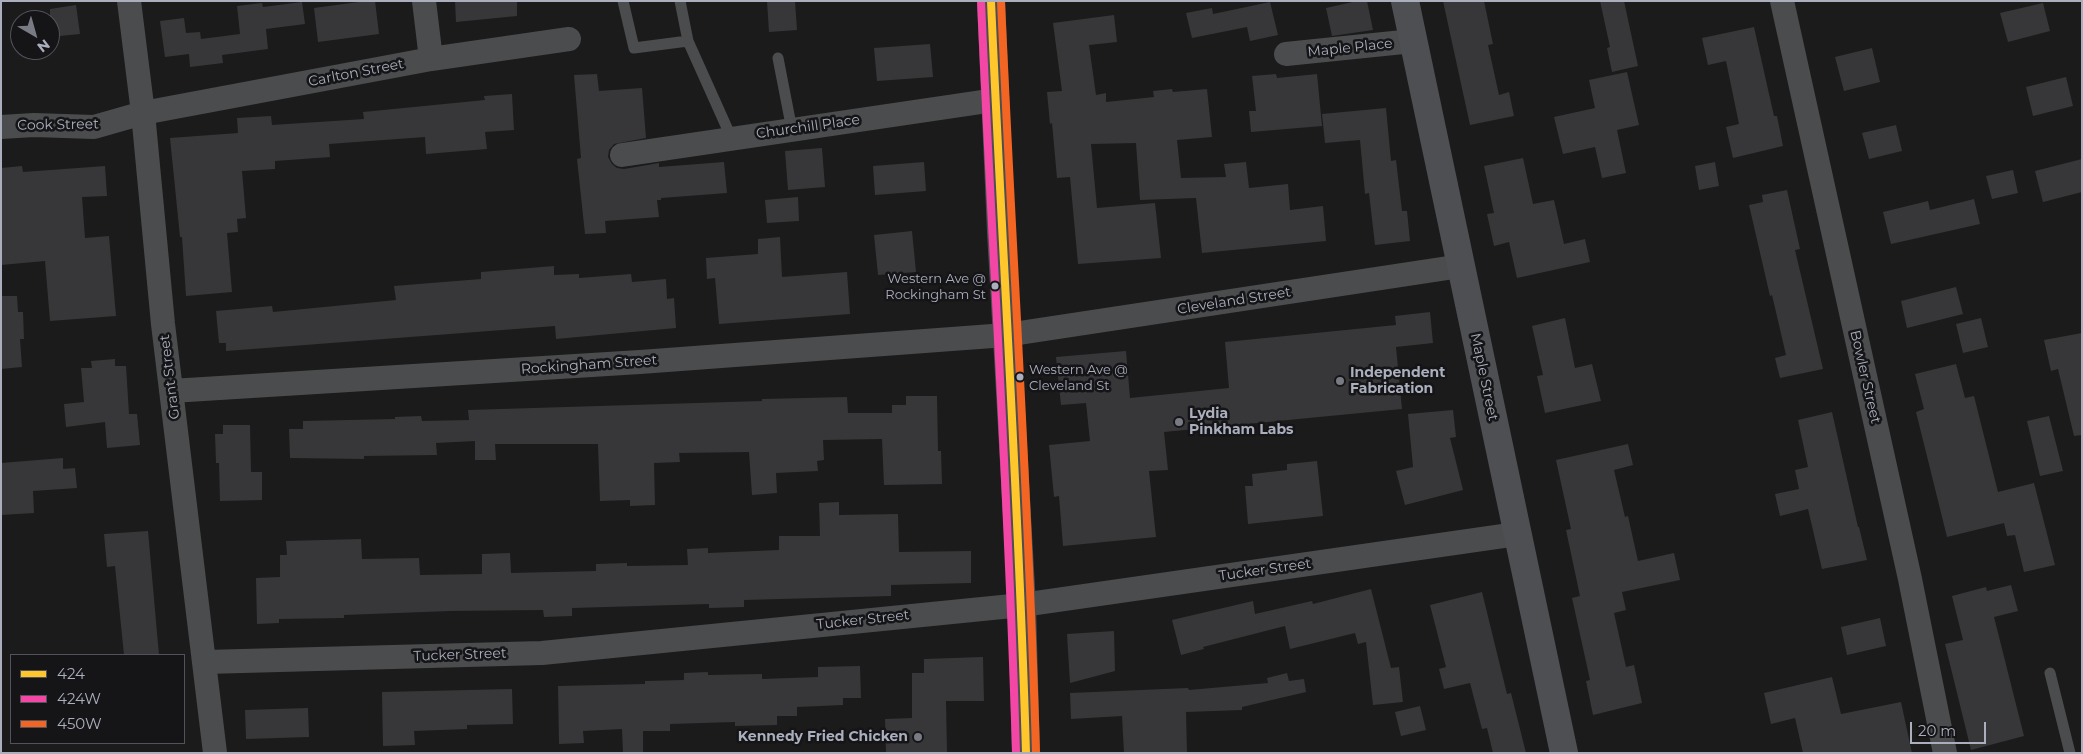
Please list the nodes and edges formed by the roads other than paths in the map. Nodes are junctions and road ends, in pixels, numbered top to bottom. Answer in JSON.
{"nodes":[{"id":1,"x":129,"y":1,"type":"edge"},
{"id":2,"x":424,"y":1,"type":"edge"},
{"id":3,"x":623,"y":1,"type":"edge"},
{"id":4,"x":680,"y":1,"type":"edge"},
{"id":5,"x":991,"y":1,"type":"edge"},
{"id":6,"x":1405,"y":1,"type":"edge"},
{"id":7,"x":1782,"y":1,"type":"edge"},
{"id":8,"x":569,"y":39,"type":"dead end"},
{"id":9,"x":1413,"y":41,"type":"junction"},
{"id":10,"x":688,"y":42,"type":"junction"},
{"id":11,"x":1286,"y":54,"type":"dead end"},
{"id":12,"x":778,"y":58,"type":"dead end"},
{"id":13,"x":431,"y":59,"type":"junction"},
{"id":14,"x":995,"y":100,"type":"junction"},
{"id":15,"x":143,"y":114,"type":"junction"},
{"id":16,"x":1,"y":127,"type":"edge"},
{"id":17,"x":792,"y":130,"type":"junction"},
{"id":18,"x":732,"y":139,"type":"junction"},
{"id":19,"x":622,"y":155,"type":"dead end"},
{"id":20,"x":1461,"y":266,"type":"junction"},
{"id":21,"x":1006,"y":335,"type":"junction"},
{"id":22,"x":171,"y":391,"type":"junction"},
{"id":23,"x":1518,"y":534,"type":"junction"},
{"id":24,"x":1022,"y":604,"type":"junction"},
{"id":25,"x":205,"y":662,"type":"junction"},
{"id":26,"x":2050,"y":673,"type":"dead end"},
{"id":27,"x":215,"y":753,"type":"edge"},
{"id":28,"x":1026,"y":753,"type":"edge"},
{"id":29,"x":1564,"y":753,"type":"edge"},
{"id":30,"x":1945,"y":753,"type":"edge"},
{"id":31,"x":2070,"y":753,"type":"edge"}],
"edges":[{"from":1,"to":15,"type":"street","name":"Grant Street"},
{"from":2,"to":13,"type":"street"},
{"from":3,"to":10,"type":"lane"},
{"from":4,"to":10,"type":"lane"},
{"from":5,"to":14,"type":"main road"},
{"from":6,"to":9,"type":"street","name":"Maple Street"},
{"from":7,"to":30,"type":"street","name":"Bowler Street"},
{"from":8,"to":13,"type":"street","name":"Carlton Street"},
{"from":9,"to":11,"type":"street","name":"Maple Place"},
{"from":9,"to":20,"type":"street","name":"Maple Street"},
{"from":10,"to":18,"type":"lane"},
{"from":12,"to":17,"type":"lane"},
{"from":13,"to":15,"type":"street","name":"Carlton Street"},
{"from":14,"to":17,"type":"street","name":"Churchill Place"},
{"from":14,"to":21,"type":"main road"},
{"from":15,"to":16,"type":"street","name":"Cook Street"},
{"from":15,"to":22,"type":"street","name":"Grant Street"},
{"from":17,"to":18,"type":"street","name":"Churchill Place"},
{"from":18,"to":19,"type":"street","name":"Churchill Place"},
{"from":20,"to":21,"type":"street","name":"Cleveland Street"},
{"from":20,"to":23,"type":"street","name":"Maple Street"},
{"from":21,"to":22,"type":"street","name":"Rockingham Street"},
{"from":21,"to":24,"type":"main road"},
{"from":22,"to":25,"type":"street","name":"Grant Street"},
{"from":23,"to":24,"type":"street","name":"Tucker Street"},
{"from":23,"to":29,"type":"street","name":"Maple Street"},
{"from":24,"to":25,"type":"street","name":"Tucker Street"},
{"from":24,"to":28,"type":"main road"},
{"from":25,"to":27,"type":"street","name":"Grant Street"},
{"from":26,"to":31,"type":"lane"}]}
